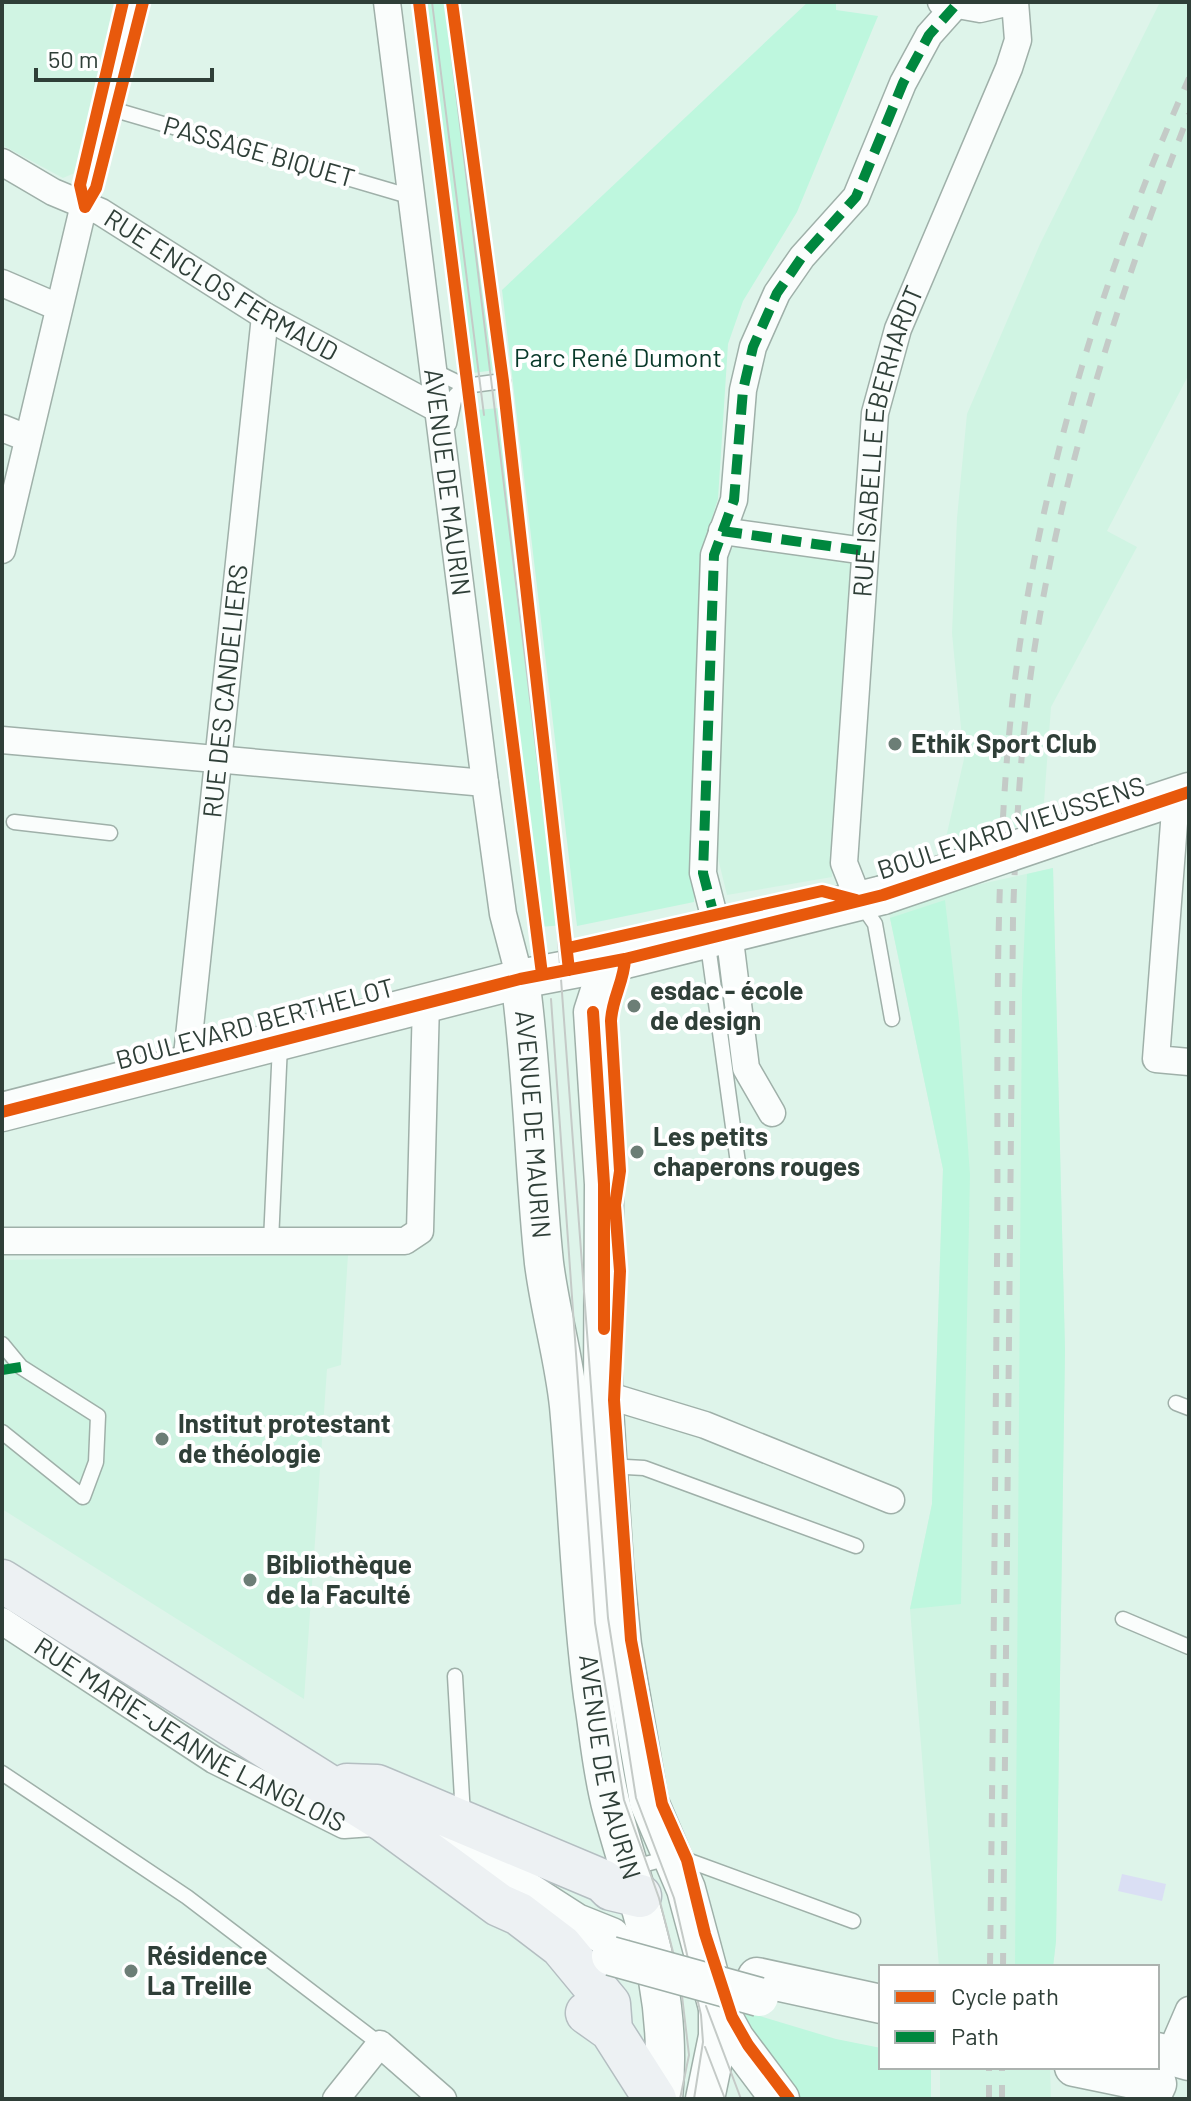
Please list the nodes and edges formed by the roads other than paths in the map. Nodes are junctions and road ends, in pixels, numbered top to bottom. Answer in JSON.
{"nodes":[{"id":1,"x":132,"y":2,"type":"edge"},
{"id":2,"x":387,"y":2,"type":"edge"},
{"id":3,"x":1012,"y":2,"type":"edge"},
{"id":4,"x":948,"y":4,"type":"edge"},
{"id":5,"x":105,"y":107,"type":"junction"},
{"id":6,"x":2,"y":162,"type":"edge"},
{"id":7,"x":412,"y":197,"type":"junction"},
{"id":8,"x":85,"y":207,"type":"junction"},
{"id":9,"x":2,"y":283,"type":"edge"},
{"id":10,"x":58,"y":307,"type":"junction"},
{"id":11,"x":265,"y":316,"type":"junction"},
{"id":12,"x":436,"y":372,"type":"junction"},
{"id":13,"x":503,"y":381,"type":"dead end"},
{"id":14,"x":465,"y":386,"type":"junction"},
{"id":15,"x":440,"y":410,"type":"junction"},
{"id":16,"x":2,"y":428,"type":"edge"},
{"id":17,"x":27,"y":438,"type":"junction"},
{"id":18,"x":445,"y":448,"type":"junction"},
{"id":19,"x":722,"y":531,"type":"junction"},
{"id":20,"x":2,"y":550,"type":"edge"},
{"id":21,"x":865,"y":551,"type":"junction"},
{"id":22,"x":2,"y":740,"type":"edge"},
{"id":23,"x":219,"y":762,"type":"junction"},
{"id":24,"x":485,"y":783,"type":"junction"},
{"id":25,"x":1182,"y":794,"type":"edge"},
{"id":26,"x":14,"y":822,"type":"dead end"},
{"id":27,"x":110,"y":833,"type":"dead end"},
{"id":28,"x":871,"y":898,"type":"junction"},
{"id":29,"x":718,"y":935,"type":"junction"},
{"id":30,"x":614,"y":961,"type":"junction"},
{"id":31,"x":561,"y":971,"type":"junction"},
{"id":32,"x":520,"y":979,"type":"junction"},
{"id":33,"x":426,"y":1002,"type":"junction"},
{"id":34,"x":593,"y":1012,"type":"junction"},
{"id":35,"x":892,"y":1019,"type":"dead end"},
{"id":36,"x":280,"y":1040,"type":"junction"},
{"id":37,"x":1189,"y":1062,"type":"edge"},
{"id":38,"x":186,"y":1065,"type":"junction"},
{"id":39,"x":2,"y":1112,"type":"edge"},
{"id":40,"x":772,"y":1113,"type":"dead end"},
{"id":41,"x":738,"y":1163,"type":"dead end"},
{"id":42,"x":2,"y":1241,"type":"edge"},
{"id":43,"x":271,"y":1241,"type":"junction"},
{"id":44,"x":2,"y":1344,"type":"edge"},
{"id":45,"x":603,"y":1394,"type":"junction"},
{"id":46,"x":2,"y":1432,"type":"edge"},
{"id":47,"x":608,"y":1466,"type":"junction"},
{"id":48,"x":891,"y":1500,"type":"dead end"},
{"id":49,"x":856,"y":1546,"type":"dead end"},
{"id":50,"x":2,"y":1581,"type":"edge"},
{"id":51,"x":1123,"y":1619,"type":"dead end"},
{"id":52,"x":2,"y":1621,"type":"edge"},
{"id":53,"x":1189,"y":1647,"type":"edge"},
{"id":54,"x":455,"y":1676,"type":"dead end"},
{"id":55,"x":2,"y":1773,"type":"edge"},
{"id":56,"x":325,"y":1784,"type":"junction"},
{"id":57,"x":386,"y":1822,"type":"junction"},
{"id":58,"x":464,"y":1824,"type":"junction"},
{"id":59,"x":419,"y":1846,"type":"junction"},
{"id":60,"x":672,"y":1857,"type":"junction"},
{"id":61,"x":625,"y":1882,"type":"junction"},
{"id":62,"x":504,"y":1917,"type":"junction"},
{"id":63,"x":853,"y":1921,"type":"dead end"},
{"id":64,"x":601,"y":1982,"type":"junction"},
{"id":65,"x":758,"y":1987,"type":"junction"},
{"id":66,"x":879,"y":2004,"type":"edge"},
{"id":67,"x":718,"y":2008,"type":"junction"},
{"id":68,"x":1189,"y":2010,"type":"edge"},
{"id":69,"x":879,"y":2029,"type":"edge"},
{"id":70,"x":380,"y":2044,"type":"junction"},
{"id":71,"x":1134,"y":2069,"type":"edge"},
{"id":72,"x":1164,"y":2070,"type":"edge"},
{"id":73,"x":717,"y":2096,"type":"edge"},
{"id":74,"x":336,"y":2099,"type":"edge"},
{"id":75,"x":443,"y":2099,"type":"edge"},
{"id":76,"x":655,"y":2099,"type":"edge"},
{"id":77,"x":666,"y":2099,"type":"edge"},
{"id":78,"x":780,"y":2099,"type":"edge"}],
"edges":[{"from":1,"to":5,"type":"street"},
{"from":2,"to":7,"type":"street","name":"AVENUE DE MAURIN"},
{"from":3,"to":4,"type":"street","name":"RUE ISABELLE EBERHARDT"},
{"from":3,"to":21,"type":"street","name":"RUE ISABELLE EBERHARDT"},
{"from":4,"to":19,"type":"street","name":"RUE ISABELLE EBERHARDT"},
{"from":5,"to":7,"type":"lane","name":"PASSAGE BIQUET"},
{"from":5,"to":8,"type":"street"},
{"from":6,"to":8,"type":"street","name":"RUE ENCLOS FERMAUD"},
{"from":7,"to":12,"type":"street","name":"AVENUE DE MAURIN"},
{"from":8,"to":10,"type":"street"},
{"from":8,"to":11,"type":"street","name":"RUE ENCLOS FERMAUD"},
{"from":9,"to":10,"type":"street"},
{"from":10,"to":17,"type":"street"},
{"from":11,"to":15,"type":"street","name":"RUE ENCLOS FERMAUD"},
{"from":11,"to":23,"type":"street","name":"RUE DES CANDELIERS"},
{"from":12,"to":14,"type":"lane"},
{"from":12,"to":15,"type":"street","name":"AVENUE DE MAURIN"},
{"from":13,"to":14,"type":"lane"},
{"from":14,"to":18,"type":"lane"},
{"from":15,"to":18,"type":"street","name":"AVENUE DE MAURIN"},
{"from":16,"to":17,"type":"street"},
{"from":17,"to":20,"type":"street"},
{"from":18,"to":24,"type":"street","name":"AVENUE DE MAURIN"},
{"from":19,"to":21,"type":"street"},
{"from":19,"to":29,"type":"street","name":"RUE ISABELLE EBERHARDT"},
{"from":21,"to":28,"type":"street","name":"RUE ISABELLE EBERHARDT"},
{"from":22,"to":23,"type":"street"},
{"from":23,"to":24,"type":"street"},
{"from":23,"to":38,"type":"street","name":"RUE DES CANDELIERS"},
{"from":24,"to":32,"type":"street","name":"AVENUE DE MAURIN"},
{"from":25,"to":28,"type":"street","name":"BOULEVARD VIEUSSENS","bridge":true},
{"from":25,"to":37,"type":"street"},
{"from":26,"to":27,"type":"lane"},
{"from":28,"to":29,"type":"street","name":"BOULEVARD VIEUSSENS"},
{"from":28,"to":35,"type":"lane"},
{"from":29,"to":30,"type":"street","name":"BOULEVARD VIEUSSENS"},
{"from":29,"to":40,"type":"street","name":"RUE ISABELLE EBERHARDT"},
{"from":29,"to":41,"type":"lane"},
{"from":30,"to":31,"type":"street","name":"BOULEVARD VIEUSSENS"},
{"from":30,"to":34,"type":"street","name":"AVENUE DE MAURIN"},
{"from":31,"to":32,"type":"street","name":"BOULEVARD VIEUSSENS"},
{"from":31,"to":34,"type":"street"},
{"from":32,"to":33,"type":"street","name":"BOULEVARD BERTHELOT"},
{"from":32,"to":61,"type":"street","name":"AVENUE DE MAURIN"},
{"from":33,"to":36,"type":"street","name":"BOULEVARD BERTHELOT"},
{"from":33,"to":43,"type":"street"},
{"from":34,"to":45,"type":"street","name":"AVENUE DE MAURIN"},
{"from":36,"to":38,"type":"street","name":"BOULEVARD BERTHELOT"},
{"from":36,"to":43,"type":"lane"},
{"from":38,"to":39,"type":"street","name":"BOULEVARD BERTHELOT"},
{"from":42,"to":43,"type":"street"},
{"from":44,"to":46,"type":"lane"},
{"from":45,"to":47,"type":"street","name":"AVENUE DE MAURIN"},
{"from":45,"to":48,"type":"street"},
{"from":47,"to":49,"type":"lane"},
{"from":47,"to":60,"type":"street","name":"AVENUE DE MAURIN"},
{"from":50,"to":56,"type":"main road"},
{"from":51,"to":53,"type":"lane"},
{"from":52,"to":57,"type":"street","name":"RUE MARIE-JEANNE LANGLOIS"},
{"from":54,"to":58,"type":"lane"},
{"from":55,"to":70,"type":"lane"},
{"from":56,"to":57,"type":"main road"},
{"from":56,"to":58,"type":"main road"},
{"from":57,"to":59,"type":"main road"},
{"from":58,"to":61,"type":"main road"},
{"from":59,"to":62,"type":"main road"},
{"from":59,"to":64,"type":"street"},
{"from":60,"to":61,"type":"lane"},
{"from":60,"to":63,"type":"lane"},
{"from":60,"to":67,"type":"street","name":"AVENUE DE MAURIN"},
{"from":61,"to":77,"type":"street","name":"AVENUE DE MAURIN"},
{"from":62,"to":64,"type":"main road"},
{"from":62,"to":64,"type":"main road"},
{"from":64,"to":65,"type":"street","bridge":true},
{"from":64,"to":76,"type":"main road"},
{"from":65,"to":66,"type":"street"},
{"from":65,"to":69,"type":"street"},
{"from":67,"to":73,"type":"street","name":"AVENUE DE MAURIN"},
{"from":67,"to":78,"type":"street"},
{"from":68,"to":72,"type":"street"},
{"from":70,"to":74,"type":"street"},
{"from":70,"to":75,"type":"street"},
{"from":71,"to":72,"type":"street"},
{"from":73,"to":77,"type":"street"}]}
